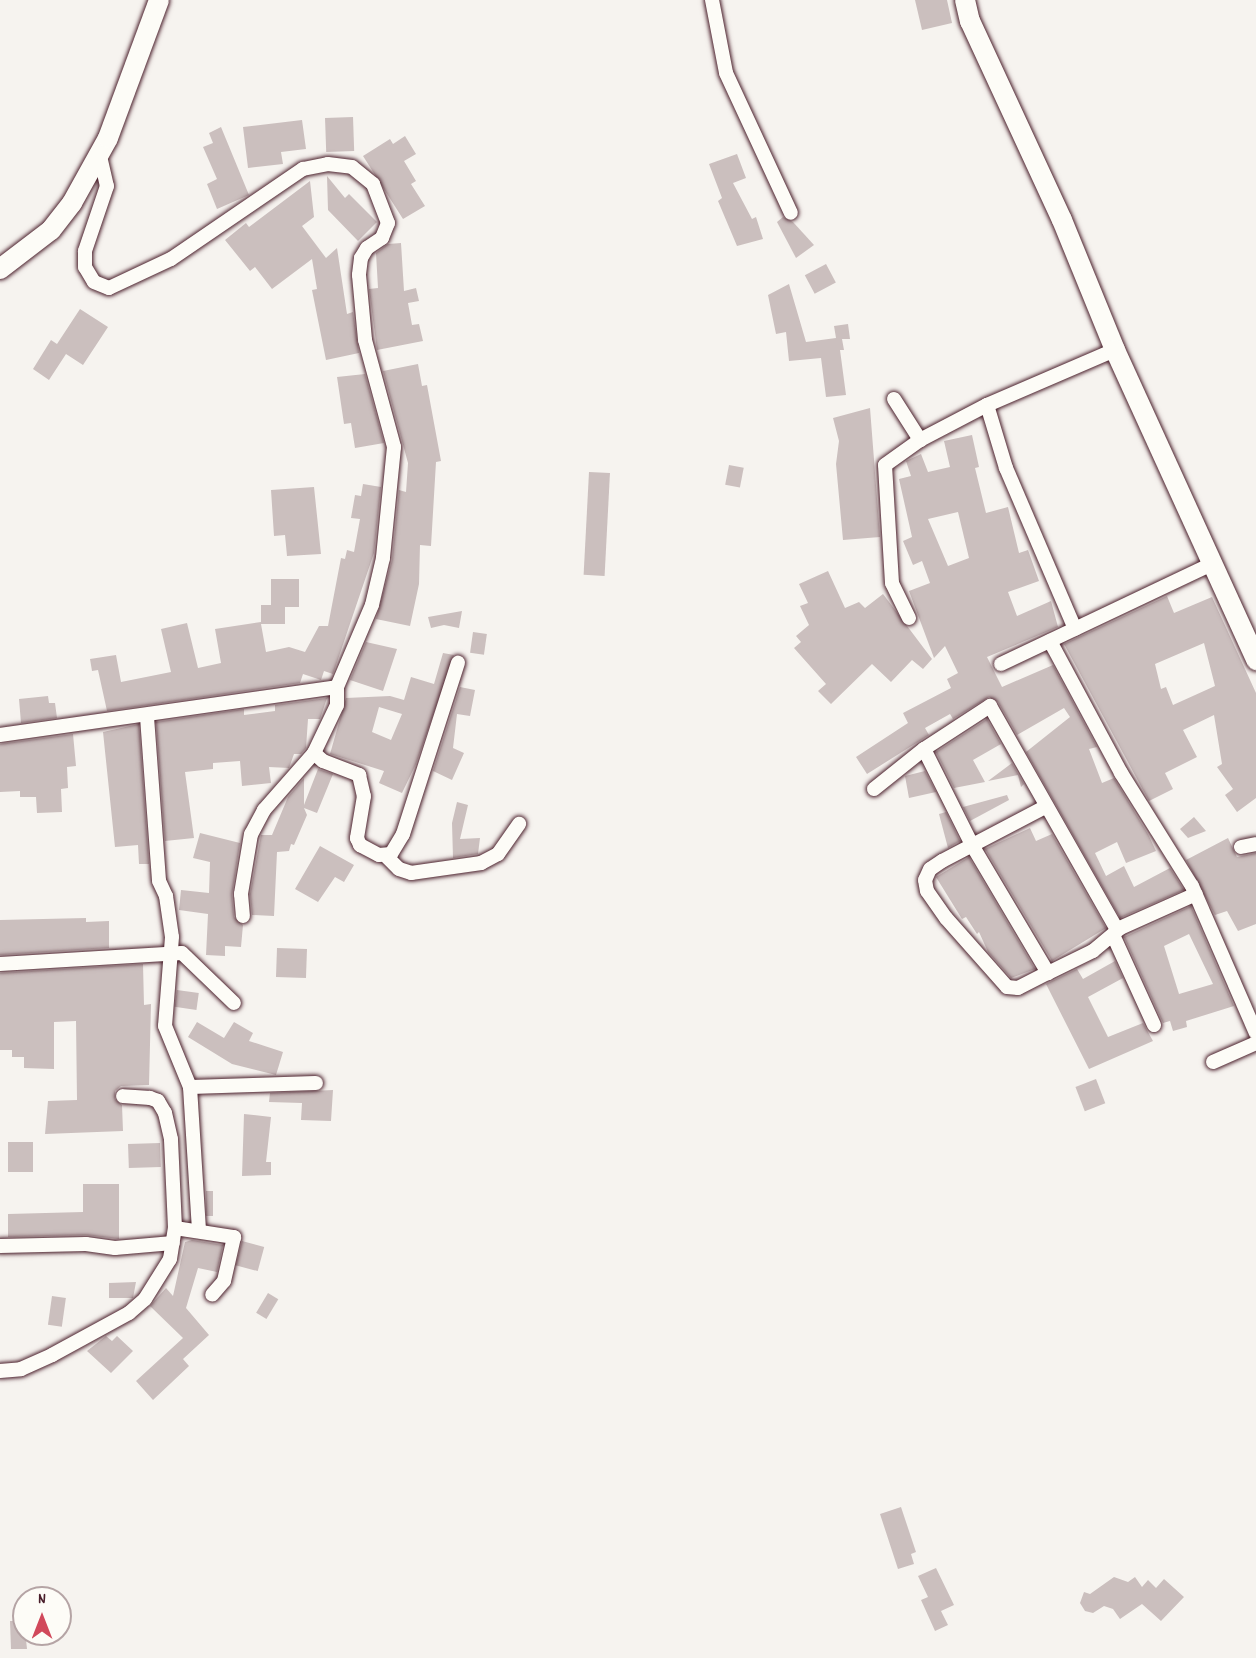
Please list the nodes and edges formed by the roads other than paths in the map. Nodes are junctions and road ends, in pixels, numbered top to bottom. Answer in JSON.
{"nodes":[{"id":1,"x":159,"y":0,"type":"edge"},
{"id":2,"x":712,"y":0,"type":"edge"},
{"id":3,"x":965,"y":0,"type":"edge"},
{"id":4,"x":100,"y":156,"type":"junction"},
{"id":5,"x":790,"y":213,"type":"dead end"},
{"id":6,"x":0,"y":270,"type":"edge"},
{"id":7,"x":1115,"y":350,"type":"junction"},
{"id":8,"x":894,"y":399,"type":"dead end"},
{"id":9,"x":987,"y":405,"type":"junction"},
{"id":10,"x":920,"y":440,"type":"junction"},
{"id":11,"x":1212,"y":564,"type":"junction"},
{"id":12,"x":909,"y":618,"type":"dead end"},
{"id":13,"x":1075,"y":629,"type":"junction"},
{"id":14,"x":1050,"y":641,"type":"junction"},
{"id":15,"x":1256,"y":660,"type":"edge"},
{"id":16,"x":458,"y":663,"type":"dead end"},
{"id":17,"x":1001,"y":664,"type":"dead end"},
{"id":18,"x":337,"y":687,"type":"junction"},
{"id":19,"x":147,"y":717,"type":"junction"},
{"id":20,"x":0,"y":735,"type":"edge"},
{"id":21,"x":924,"y":749,"type":"junction"},
{"id":22,"x":314,"y":753,"type":"junction"},
{"id":23,"x":874,"y":789,"type":"dead end"},
{"id":24,"x":1045,"y":807,"type":"junction"},
{"id":25,"x":519,"y":824,"type":"dead end"},
{"id":26,"x":1256,"y":844,"type":"edge"},
{"id":27,"x":972,"y":845,"type":"junction"},
{"id":28,"x":1241,"y":847,"type":"dead end"},
{"id":29,"x":386,"y":856,"type":"junction"},
{"id":30,"x":1196,"y":894,"type":"junction"},
{"id":31,"x":243,"y":916,"type":"dead end"},
{"id":32,"x":1115,"y":933,"type":"junction"},
{"id":33,"x":169,"y":952,"type":"junction"},
{"id":34,"x":0,"y":964,"type":"edge"},
{"id":35,"x":1048,"y":973,"type":"junction"},
{"id":36,"x":234,"y":1003,"type":"dead end"},
{"id":37,"x":1154,"y":1025,"type":"dead end"},
{"id":38,"x":1256,"y":1033,"type":"edge"},
{"id":39,"x":1256,"y":1043,"type":"edge"},
{"id":40,"x":1213,"y":1062,"type":"dead end"},
{"id":41,"x":316,"y":1083,"type":"dead end"},
{"id":42,"x":190,"y":1087,"type":"junction"},
{"id":43,"x":123,"y":1096,"type":"dead end"},
{"id":44,"x":176,"y":1228,"type":"junction"},
{"id":45,"x":198,"y":1229,"type":"junction"},
{"id":46,"x":172,"y":1244,"type":"junction"},
{"id":47,"x":0,"y":1246,"type":"edge"},
{"id":48,"x":212,"y":1295,"type":"dead end"},
{"id":49,"x":0,"y":1371,"type":"edge"}],
"edges":[{"from":1,"to":4,"type":"street"},
{"from":2,"to":5,"type":"street"},
{"from":3,"to":7,"type":"street"},
{"from":4,"to":6,"type":"street"},
{"from":4,"to":18,"type":"street"},
{"from":7,"to":9,"type":"street"},
{"from":7,"to":11,"type":"street"},
{"from":8,"to":10,"type":"street"},
{"from":9,"to":10,"type":"street"},
{"from":9,"to":13,"type":"street"},
{"from":10,"to":12,"type":"street"},
{"from":11,"to":13,"type":"street"},
{"from":11,"to":15,"type":"street"},
{"from":13,"to":14,"type":"street"},
{"from":14,"to":17,"type":"street"},
{"from":14,"to":30,"type":"street"},
{"from":16,"to":29,"type":"street"},
{"from":18,"to":19,"type":"street"},
{"from":18,"to":22,"type":"street"},
{"from":19,"to":20,"type":"street"},
{"from":19,"to":33,"type":"street"},
{"from":21,"to":23,"type":"street"},
{"from":21,"to":24,"type":"street"},
{"from":21,"to":27,"type":"street"},
{"from":22,"to":29,"type":"street"},
{"from":22,"to":31,"type":"street"},
{"from":24,"to":27,"type":"street"},
{"from":24,"to":32,"type":"street"},
{"from":25,"to":29,"type":"street"},
{"from":26,"to":28,"type":"street"},
{"from":27,"to":35,"type":"street"},
{"from":27,"to":35,"type":"street"},
{"from":30,"to":32,"type":"street"},
{"from":30,"to":38,"type":"street"},
{"from":32,"to":35,"type":"street"},
{"from":32,"to":37,"type":"street"},
{"from":33,"to":34,"type":"street"},
{"from":33,"to":36,"type":"street"},
{"from":33,"to":42,"type":"street"},
{"from":39,"to":40,"type":"street"},
{"from":41,"to":42,"type":"street"},
{"from":42,"to":45,"type":"street"},
{"from":43,"to":44,"type":"street"},
{"from":44,"to":45,"type":"street"},
{"from":44,"to":46,"type":"street"},
{"from":45,"to":48,"type":"street"},
{"from":46,"to":47,"type":"street"},
{"from":46,"to":49,"type":"street"}]}
